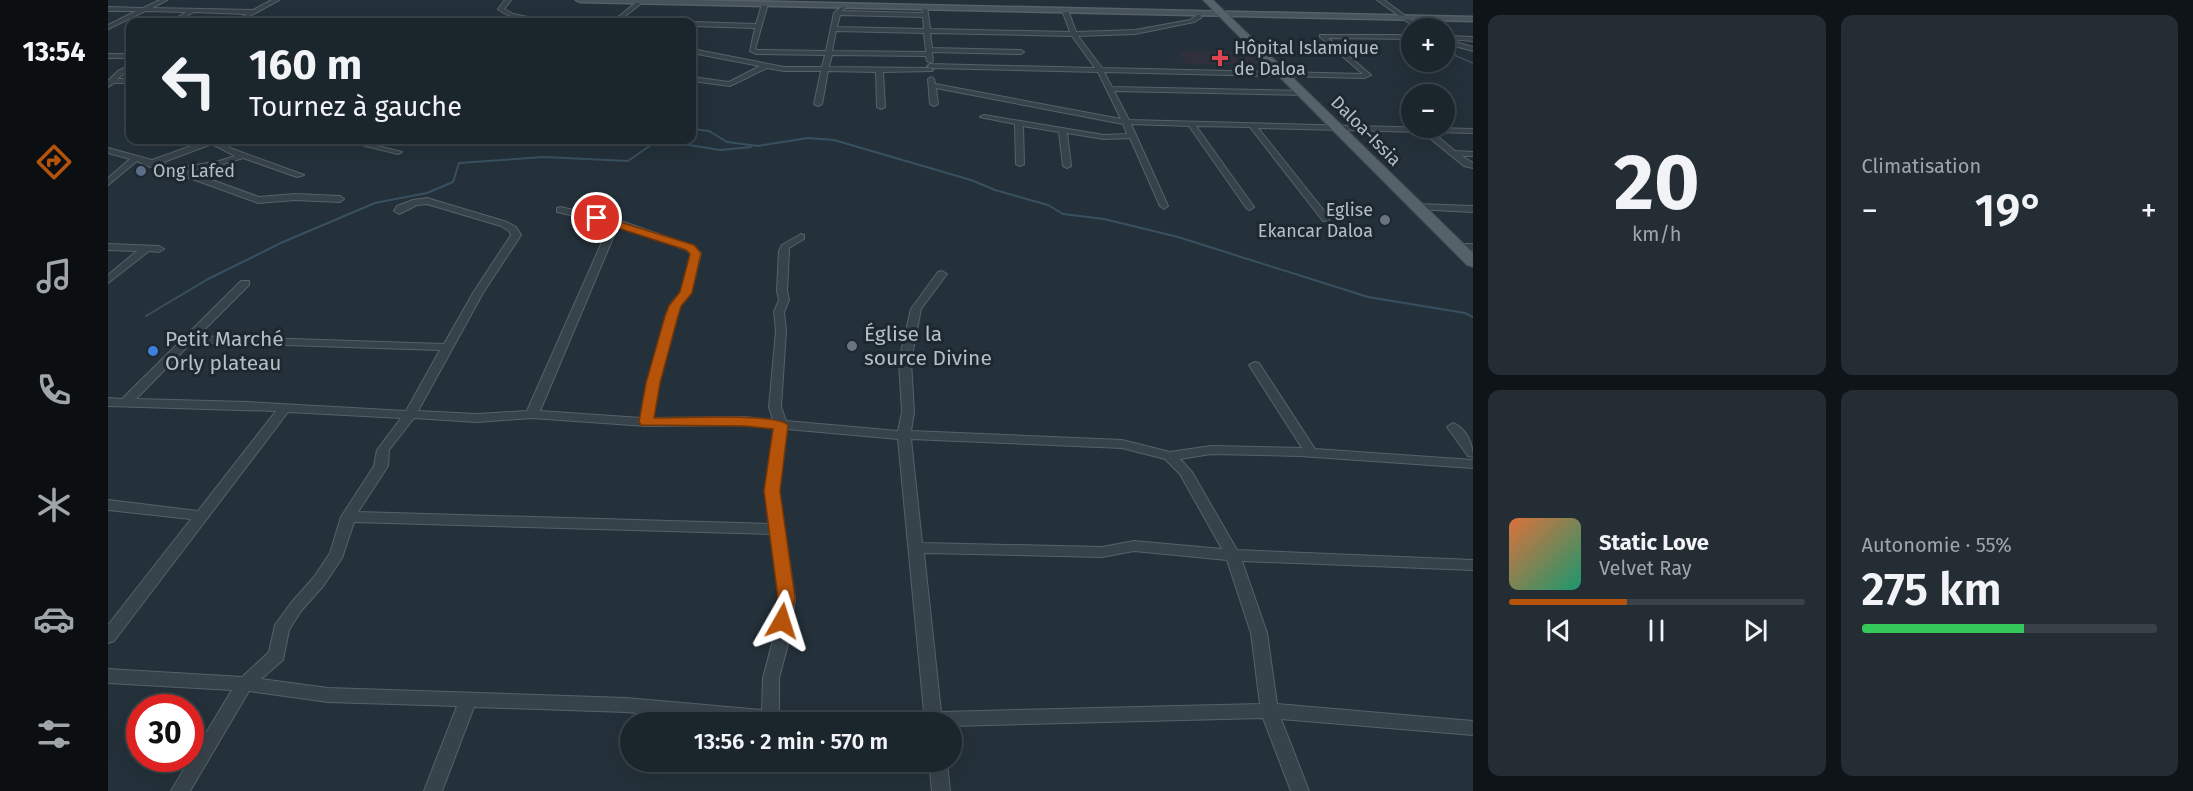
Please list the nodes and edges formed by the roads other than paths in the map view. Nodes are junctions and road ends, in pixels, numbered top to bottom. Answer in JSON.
{"nodes":[{"id":1,"x":164,"y":0,"type":"edge"},
{"id":2,"x":276,"y":0,"type":"edge"},
{"id":3,"x":508,"y":0,"type":"edge"},
{"id":4,"x":580,"y":0,"type":"edge"},
{"id":5,"x":1208,"y":0,"type":"edge"},
{"id":6,"x":1380,"y":0,"type":"edge"},
{"id":7,"x":641,"y":1,"type":"edge"},
{"id":8,"x":765,"y":4,"type":"junction"},
{"id":9,"x":846,"y":5,"type":"junction"},
{"id":10,"x":108,"y":9,"type":"edge"},
{"id":11,"x":142,"y":10,"type":"junction"},
{"id":12,"x":1065,"y":10,"type":"junction"},
{"id":13,"x":925,"y":11,"type":"junction"},
{"id":14,"x":190,"y":12,"type":"junction"},
{"id":15,"x":253,"y":12,"type":"junction"},
{"id":16,"x":837,"y":13,"type":"junction"},
{"id":17,"x":1222,"y":13,"type":"junction"},
{"id":18,"x":1198,"y":14,"type":"junction"},
{"id":19,"x":180,"y":18,"type":"edge"},
{"id":20,"x":243,"y":18,"type":"edge"},
{"id":21,"x":528,"y":18,"type":"edge"},
{"id":22,"x":620,"y":18,"type":"edge"},
{"id":23,"x":1403,"y":18,"type":"joint"},
{"id":24,"x":1455,"y":19,"type":"edge"},
{"id":25,"x":1473,"y":19,"type":"edge"},
{"id":26,"x":696,"y":24,"type":"edge"},
{"id":27,"x":758,"y":26,"type":"junction"},
{"id":28,"x":108,"y":27,"type":"edge"},
{"id":29,"x":834,"y":29,"type":"junction"},
{"id":30,"x":926,"y":30,"type":"junction"},
{"id":31,"x":1014,"y":33,"type":"junction"},
{"id":32,"x":1074,"y":34,"type":"junction"},
{"id":33,"x":1401,"y":37,"type":"edge"},
{"id":34,"x":1455,"y":39,"type":"edge"},
{"id":35,"x":1473,"y":39,"type":"edge"},
{"id":36,"x":1455,"y":43,"type":"edge"},
{"id":37,"x":126,"y":48,"type":"edge"},
{"id":38,"x":1473,"y":49,"type":"edge"},
{"id":39,"x":696,"y":52,"type":"edge"},
{"id":40,"x":928,"y":52,"type":"junction"},
{"id":41,"x":1021,"y":52,"type":"junction"},
{"id":42,"x":828,"y":53,"type":"junction"},
{"id":43,"x":110,"y":56,"type":"edge"},
{"id":44,"x":126,"y":56,"type":"edge"},
{"id":45,"x":765,"y":66,"type":"junction"},
{"id":46,"x":825,"y":68,"type":"junction"},
{"id":47,"x":930,"y":68,"type":"junction"},
{"id":48,"x":1029,"y":68,"type":"junction"},
{"id":49,"x":126,"y":69,"type":"edge"},
{"id":50,"x":879,"y":69,"type":"junction"},
{"id":51,"x":1100,"y":70,"type":"junction"},
{"id":52,"x":1284,"y":75,"type":"junction"},
{"id":53,"x":111,"y":80,"type":"edge"},
{"id":54,"x":696,"y":80,"type":"edge"},
{"id":55,"x":126,"y":81,"type":"edge"},
{"id":56,"x":931,"y":85,"type":"junction"},
{"id":57,"x":1111,"y":89,"type":"junction"},
{"id":58,"x":1303,"y":93,"type":"junction"},
{"id":59,"x":818,"y":104,"type":"dead end"},
{"id":60,"x":934,"y":104,"type":"dead end"},
{"id":61,"x":881,"y":107,"type":"dead end"},
{"id":62,"x":984,"y":117,"type":"dead end"},
{"id":63,"x":1126,"y":122,"type":"junction"},
{"id":64,"x":1019,"y":123,"type":"junction"},
{"id":65,"x":1191,"y":124,"type":"junction"},
{"id":66,"x":1252,"y":125,"type":"junction"},
{"id":67,"x":1336,"y":127,"type":"junction"},
{"id":68,"x":1401,"y":129,"type":"edge"},
{"id":69,"x":1063,"y":130,"type":"junction"},
{"id":70,"x":1455,"y":131,"type":"edge"},
{"id":71,"x":1473,"y":131,"type":"edge"},
{"id":72,"x":1132,"y":136,"type":"junction"},
{"id":73,"x":1434,"y":138,"type":"edge"},
{"id":74,"x":202,"y":144,"type":"edge"},
{"id":75,"x":220,"y":144,"type":"edge"},
{"id":76,"x":363,"y":144,"type":"edge"},
{"id":77,"x":108,"y":150,"type":"edge"},
{"id":78,"x":398,"y":152,"type":"dead end"},
{"id":79,"x":1453,"y":153,"type":"junction"},
{"id":80,"x":1473,"y":154,"type":"edge"},
{"id":81,"x":242,"y":156,"type":"junction"},
{"id":82,"x":135,"y":159,"type":"junction"},
{"id":83,"x":150,"y":164,"type":"junction"},
{"id":84,"x":1020,"y":164,"type":"dead end"},
{"id":85,"x":1067,"y":166,"type":"dead end"},
{"id":86,"x":1473,"y":166,"type":"edge"},
{"id":87,"x":176,"y":170,"type":"junction"},
{"id":88,"x":300,"y":175,"type":"dead end"},
{"id":89,"x":108,"y":182,"type":"edge"},
{"id":90,"x":340,"y":200,"type":"dead end"},
{"id":91,"x":1164,"y":206,"type":"dead end"},
{"id":92,"x":1250,"y":207,"type":"dead end"},
{"id":93,"x":1417,"y":207,"type":"junction"},
{"id":94,"x":1473,"y":209,"type":"edge"},
{"id":95,"x":560,"y":210,"type":"dead end"},
{"id":96,"x":399,"y":212,"type":"dead end"},
{"id":97,"x":1326,"y":219,"type":"dead end"},
{"id":98,"x":615,"y":222,"type":"junction"},
{"id":99,"x":801,"y":237,"type":"dead end"},
{"id":100,"x":108,"y":247,"type":"edge"},
{"id":101,"x":1458,"y":247,"type":"junction"},
{"id":102,"x":1473,"y":247,"type":"edge"},
{"id":103,"x":147,"y":249,"type":"junction"},
{"id":104,"x":159,"y":249,"type":"dead end"},
{"id":105,"x":1473,"y":262,"type":"edge"},
{"id":106,"x":942,"y":274,"type":"dead end"},
{"id":107,"x":108,"y":280,"type":"edge"},
{"id":108,"x":245,"y":283,"type":"dead end"},
{"id":109,"x":189,"y":339,"type":"junction"},
{"id":110,"x":447,"y":346,"type":"junction"},
{"id":111,"x":1255,"y":364,"type":"dead end"},
{"id":112,"x":108,"y":402,"type":"edge"},
{"id":113,"x":126,"y":402,"type":"junction"},
{"id":114,"x":285,"y":408,"type":"junction"},
{"id":115,"x":532,"y":414,"type":"junction"},
{"id":116,"x":409,"y":416,"type":"junction"},
{"id":117,"x":646,"y":422,"type":"junction"},
{"id":118,"x":781,"y":425,"type":"junction"},
{"id":119,"x":1453,"y":427,"type":"dead end"},
{"id":120,"x":904,"y":435,"type":"junction"},
{"id":121,"x":1311,"y":452,"type":"junction"},
{"id":122,"x":1473,"y":453,"type":"edge"},
{"id":123,"x":1170,"y":456,"type":"junction"},
{"id":124,"x":1473,"y":464,"type":"edge"},
{"id":125,"x":108,"y":505,"type":"edge"},
{"id":126,"x":202,"y":516,"type":"junction"},
{"id":127,"x":348,"y":517,"type":"junction"},
{"id":128,"x":776,"y":529,"type":"junction"},
{"id":129,"x":916,"y":548,"type":"junction"},
{"id":130,"x":1233,"y":555,"type":"junction"},
{"id":131,"x":1473,"y":565,"type":"edge"},
{"id":132,"x":108,"y":637,"type":"edge"},
{"id":133,"x":108,"y":676,"type":"edge"},
{"id":134,"x":245,"y":684,"type":"junction"},
{"id":135,"x":468,"y":700,"type":"junction"},
{"id":136,"x":1269,"y":711,"type":"junction"},
{"id":137,"x":704,"y":712,"type":"edge"},
{"id":138,"x":770,"y":712,"type":"edge"},
{"id":139,"x":933,"y":712,"type":"edge"},
{"id":140,"x":962,"y":720,"type":"edge"},
{"id":141,"x":1473,"y":728,"type":"edge"},
{"id":142,"x":939,"y":772,"type":"edge"},
{"id":143,"x":180,"y":791,"type":"edge"},
{"id":144,"x":433,"y":791,"type":"edge"},
{"id":145,"x":941,"y":791,"type":"edge"},
{"id":146,"x":1300,"y":791,"type":"edge"}],
"edges":[{"from":1,"to":11,"type":"street"},
{"from":2,"to":15,"type":"street"},
{"from":3,"to":21,"type":"street"},
{"from":4,"to":7,"type":"street"},
{"from":5,"to":17,"type":"main road","name":"Daloa-Issia"},
{"from":6,"to":23,"type":"street"},
{"from":7,"to":8,"type":"street"},
{"from":7,"to":22,"type":"street"},
{"from":8,"to":9,"type":"street"},
{"from":8,"to":27,"type":"street"},
{"from":9,"to":13,"type":"street"},
{"from":9,"to":16,"type":"street"},
{"from":10,"to":11,"type":"street"},
{"from":11,"to":14,"type":"street"},
{"from":11,"to":28,"type":"street"},
{"from":12,"to":13,"type":"street"},
{"from":12,"to":18,"type":"street"},
{"from":12,"to":32,"type":"street"},
{"from":13,"to":16,"type":"street"},
{"from":13,"to":30,"type":"street"},
{"from":14,"to":15,"type":"street"},
{"from":14,"to":19,"type":"street"},
{"from":15,"to":20,"type":"street"},
{"from":16,"to":29,"type":"street"},
{"from":17,"to":18,"type":"street"},
{"from":17,"to":23,"type":"street"},
{"from":17,"to":52,"type":"main road","name":"Daloa-Issia"},
{"from":18,"to":32,"type":"street"},
{"from":24,"to":25,"type":"street"},
{"from":26,"to":27,"type":"street"},
{"from":27,"to":42,"type":"street"},
{"from":29,"to":30,"type":"street"},
{"from":29,"to":42,"type":"street"},
{"from":30,"to":31,"type":"street"},
{"from":30,"to":40,"type":"street"},
{"from":31,"to":32,"type":"street"},
{"from":31,"to":41,"type":"street"},
{"from":32,"to":51,"type":"street"},
{"from":33,"to":52,"type":"street"},
{"from":34,"to":35,"type":"street"},
{"from":36,"to":38,"type":"street"},
{"from":37,"to":43,"type":"street"},
{"from":39,"to":45,"type":"street"},
{"from":40,"to":41,"type":"street"},
{"from":40,"to":42,"type":"street"},
{"from":40,"to":47,"type":"street"},
{"from":41,"to":48,"type":"street"},
{"from":42,"to":46,"type":"street"},
{"from":43,"to":44,"type":"street"},
{"from":45,"to":46,"type":"street"},
{"from":45,"to":54,"type":"street"},
{"from":46,"to":50,"type":"street"},
{"from":46,"to":59,"type":"street"},
{"from":47,"to":48,"type":"street"},
{"from":47,"to":50,"type":"street"},
{"from":47,"to":56,"type":"street"},
{"from":48,"to":51,"type":"street"},
{"from":49,"to":53,"type":"street"},
{"from":50,"to":61,"type":"street"},
{"from":51,"to":52,"type":"street"},
{"from":51,"to":57,"type":"street"},
{"from":52,"to":58,"type":"main road","name":"Daloa-Issia"},
{"from":53,"to":55,"type":"street"},
{"from":56,"to":60,"type":"street"},
{"from":56,"to":63,"type":"street"},
{"from":57,"to":58,"type":"street"},
{"from":57,"to":63,"type":"street"},
{"from":58,"to":67,"type":"main road","name":"Daloa-Issia"},
{"from":62,"to":64,"type":"street"},
{"from":63,"to":65,"type":"street"},
{"from":63,"to":72,"type":"street"},
{"from":64,"to":69,"type":"street"},
{"from":64,"to":84,"type":"street"},
{"from":65,"to":66,"type":"street"},
{"from":65,"to":92,"type":"street"},
{"from":66,"to":67,"type":"street"},
{"from":66,"to":97,"type":"street"},
{"from":67,"to":68,"type":"street"},
{"from":67,"to":93,"type":"main road","name":"Daloa-Issia"},
{"from":69,"to":72,"type":"street"},
{"from":69,"to":85,"type":"street"},
{"from":70,"to":71,"type":"street"},
{"from":72,"to":91,"type":"street"},
{"from":73,"to":79,"type":"street"},
{"from":74,"to":83,"type":"street"},
{"from":75,"to":81,"type":"street"},
{"from":76,"to":78,"type":"street"},
{"from":77,"to":82,"type":"street"},
{"from":79,"to":80,"type":"street"},
{"from":79,"to":86,"type":"street"},
{"from":81,"to":87,"type":"street"},
{"from":81,"to":88,"type":"street"},
{"from":82,"to":83,"type":"street"},
{"from":82,"to":89,"type":"street"},
{"from":83,"to":87,"type":"street"},
{"from":87,"to":90,"type":"street"},
{"from":93,"to":94,"type":"street"},
{"from":93,"to":101,"type":"main road","name":"Daloa-Issia"},
{"from":95,"to":98,"type":"street"},
{"from":96,"to":110,"type":"street"},
{"from":98,"to":115,"type":"street"},
{"from":98,"to":117,"type":"street"},
{"from":99,"to":118,"type":"street"},
{"from":100,"to":103,"type":"street"},
{"from":101,"to":102,"type":"street"},
{"from":101,"to":105,"type":"main road","name":"Daloa-Issia"},
{"from":103,"to":104,"type":"street"},
{"from":103,"to":107,"type":"street"},
{"from":106,"to":120,"type":"street"},
{"from":108,"to":109,"type":"street"},
{"from":109,"to":110,"type":"street"},
{"from":109,"to":113,"type":"street"},
{"from":110,"to":116,"type":"street"},
{"from":111,"to":121,"type":"street"},
{"from":112,"to":113,"type":"street"},
{"from":113,"to":114,"type":"street"},
{"from":114,"to":116,"type":"street"},
{"from":114,"to":126,"type":"street"},
{"from":115,"to":116,"type":"street"},
{"from":115,"to":117,"type":"street"},
{"from":116,"to":127,"type":"street"},
{"from":117,"to":118,"type":"street"},
{"from":118,"to":120,"type":"street"},
{"from":118,"to":128,"type":"street"},
{"from":119,"to":122,"type":"street"},
{"from":120,"to":123,"type":"street"},
{"from":120,"to":129,"type":"street"},
{"from":121,"to":123,"type":"street"},
{"from":121,"to":124,"type":"street"},
{"from":123,"to":130,"type":"street"},
{"from":125,"to":126,"type":"street"},
{"from":126,"to":132,"type":"street"},
{"from":127,"to":128,"type":"street"},
{"from":127,"to":134,"type":"street"},
{"from":128,"to":138,"type":"street"},
{"from":129,"to":130,"type":"street"},
{"from":129,"to":139,"type":"street"},
{"from":130,"to":131,"type":"street"},
{"from":130,"to":136,"type":"street"},
{"from":133,"to":134,"type":"street"},
{"from":134,"to":135,"type":"street"},
{"from":134,"to":143,"type":"street"},
{"from":135,"to":137,"type":"street"},
{"from":135,"to":144,"type":"street"},
{"from":136,"to":140,"type":"street"},
{"from":136,"to":141,"type":"street"},
{"from":136,"to":146,"type":"street"},
{"from":142,"to":145,"type":"street"}]}
